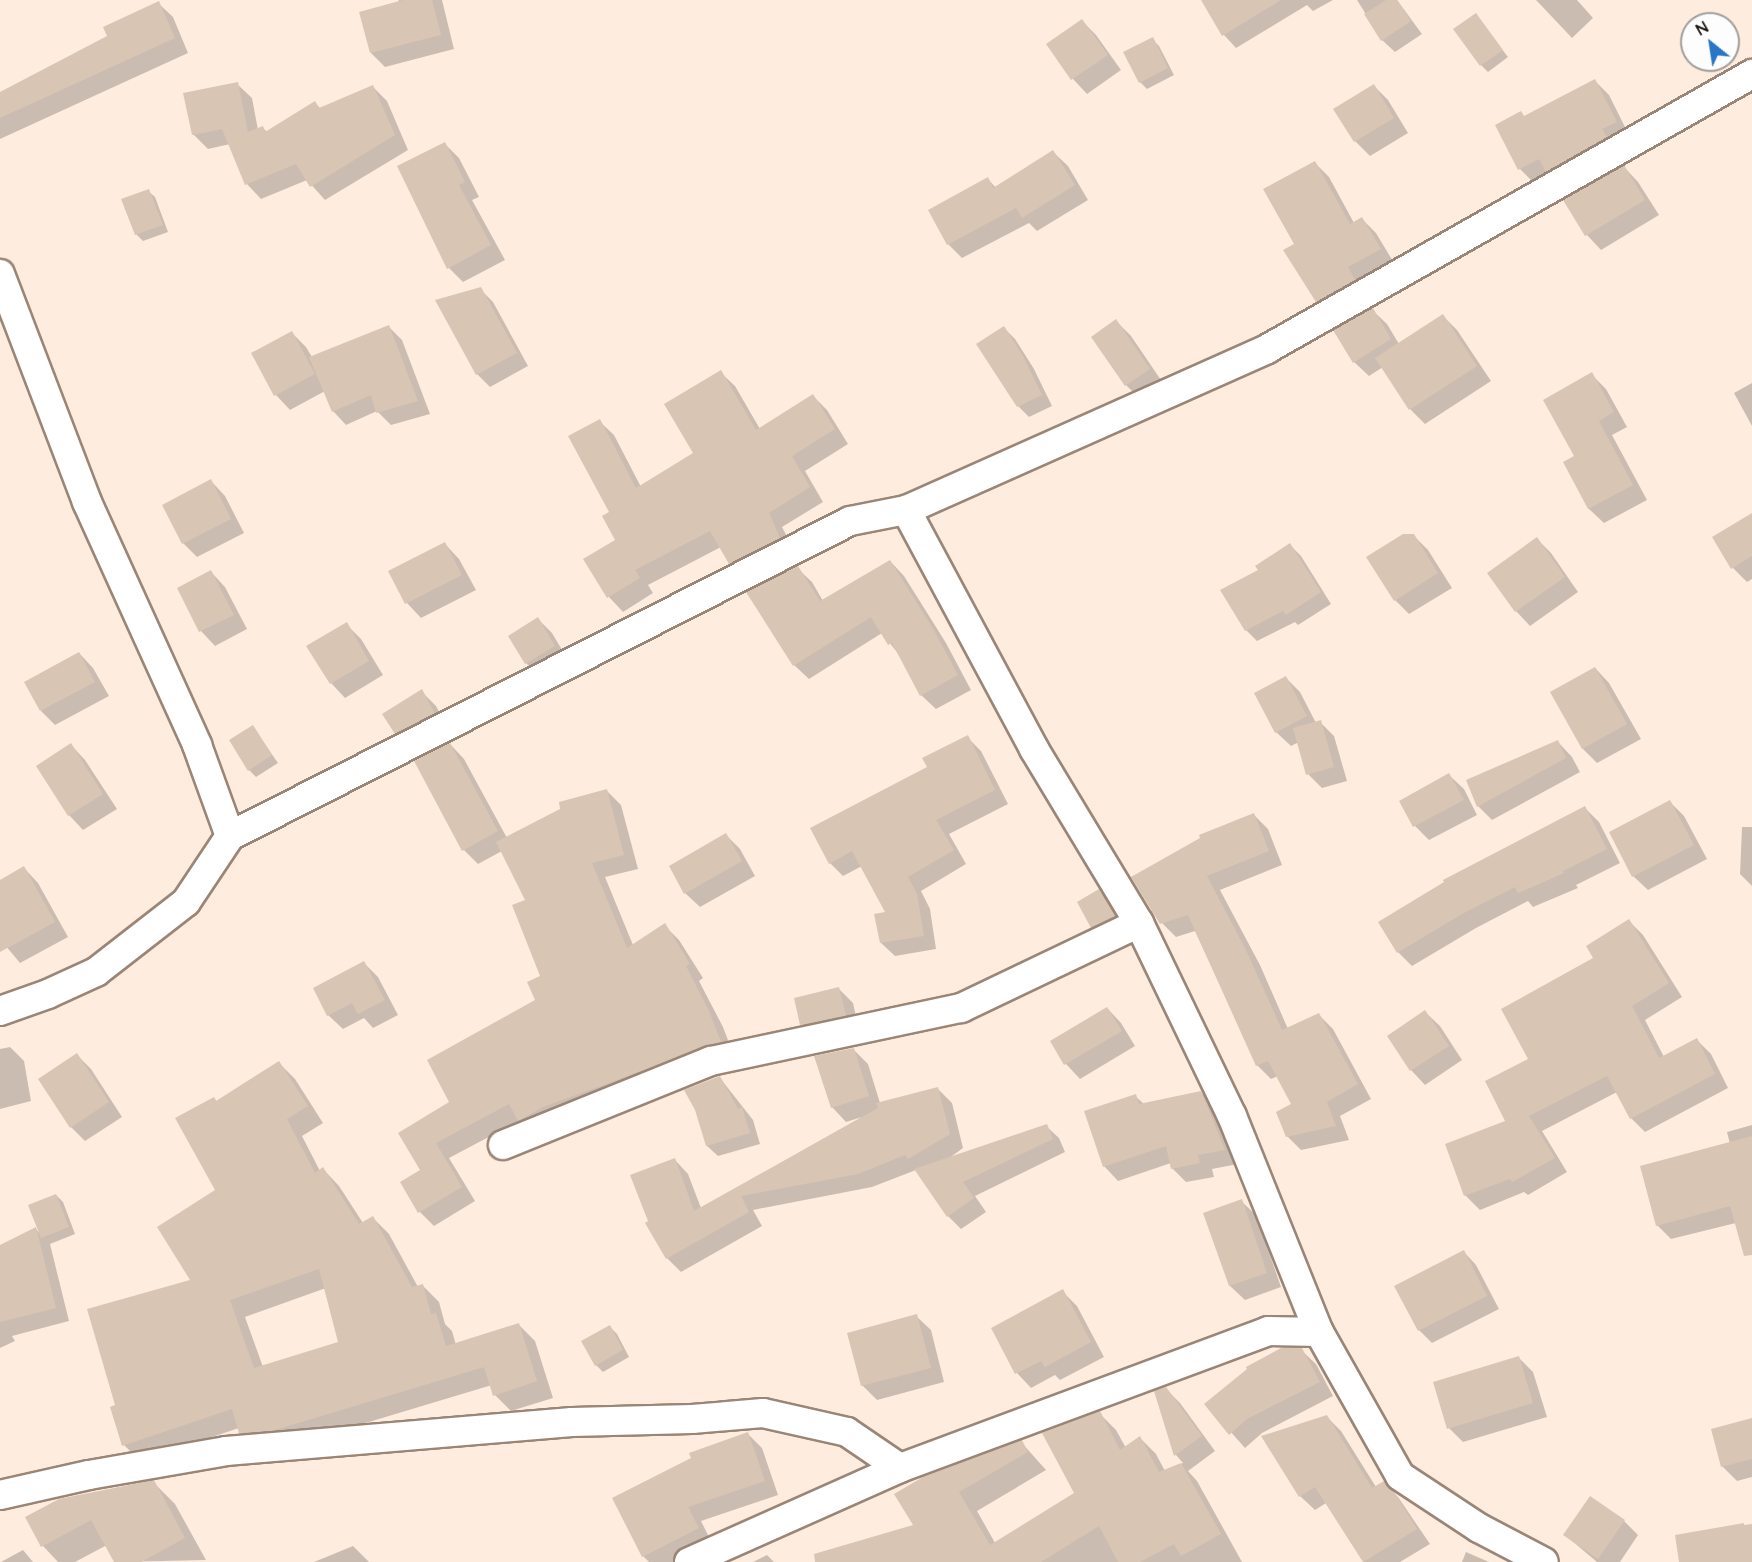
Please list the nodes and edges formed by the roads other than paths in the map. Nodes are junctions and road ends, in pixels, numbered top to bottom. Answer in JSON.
{"nodes":[{"id":1,"x":1752,"y":74,"type":"edge"},
{"id":2,"x":0,"y":274,"type":"edge"},
{"id":3,"x":906,"y":510,"type":"junction"},
{"id":4,"x":230,"y":836,"type":"junction"},
{"id":5,"x":1139,"y":923,"type":"junction"},
{"id":6,"x":0,"y":1011,"type":"edge"},
{"id":7,"x":503,"y":1145,"type":"dead end"},
{"id":8,"x":1318,"y":1332,"type":"junction"},
{"id":9,"x":900,"y":1468,"type":"junction"},
{"id":10,"x":0,"y":1494,"type":"edge"},
{"id":11,"x":689,"y":1562,"type":"edge"},
{"id":12,"x":1544,"y":1562,"type":"edge"}],
"edges":[{"from":1,"to":3,"type":"street"},
{"from":2,"to":4,"type":"street"},
{"from":3,"to":4,"type":"street"},
{"from":3,"to":5,"type":"street"},
{"from":4,"to":6,"type":"street"},
{"from":5,"to":7,"type":"street"},
{"from":5,"to":8,"type":"street"},
{"from":8,"to":9,"type":"street"},
{"from":8,"to":12,"type":"street"},
{"from":9,"to":10,"type":"street"},
{"from":9,"to":11,"type":"street"}]}
